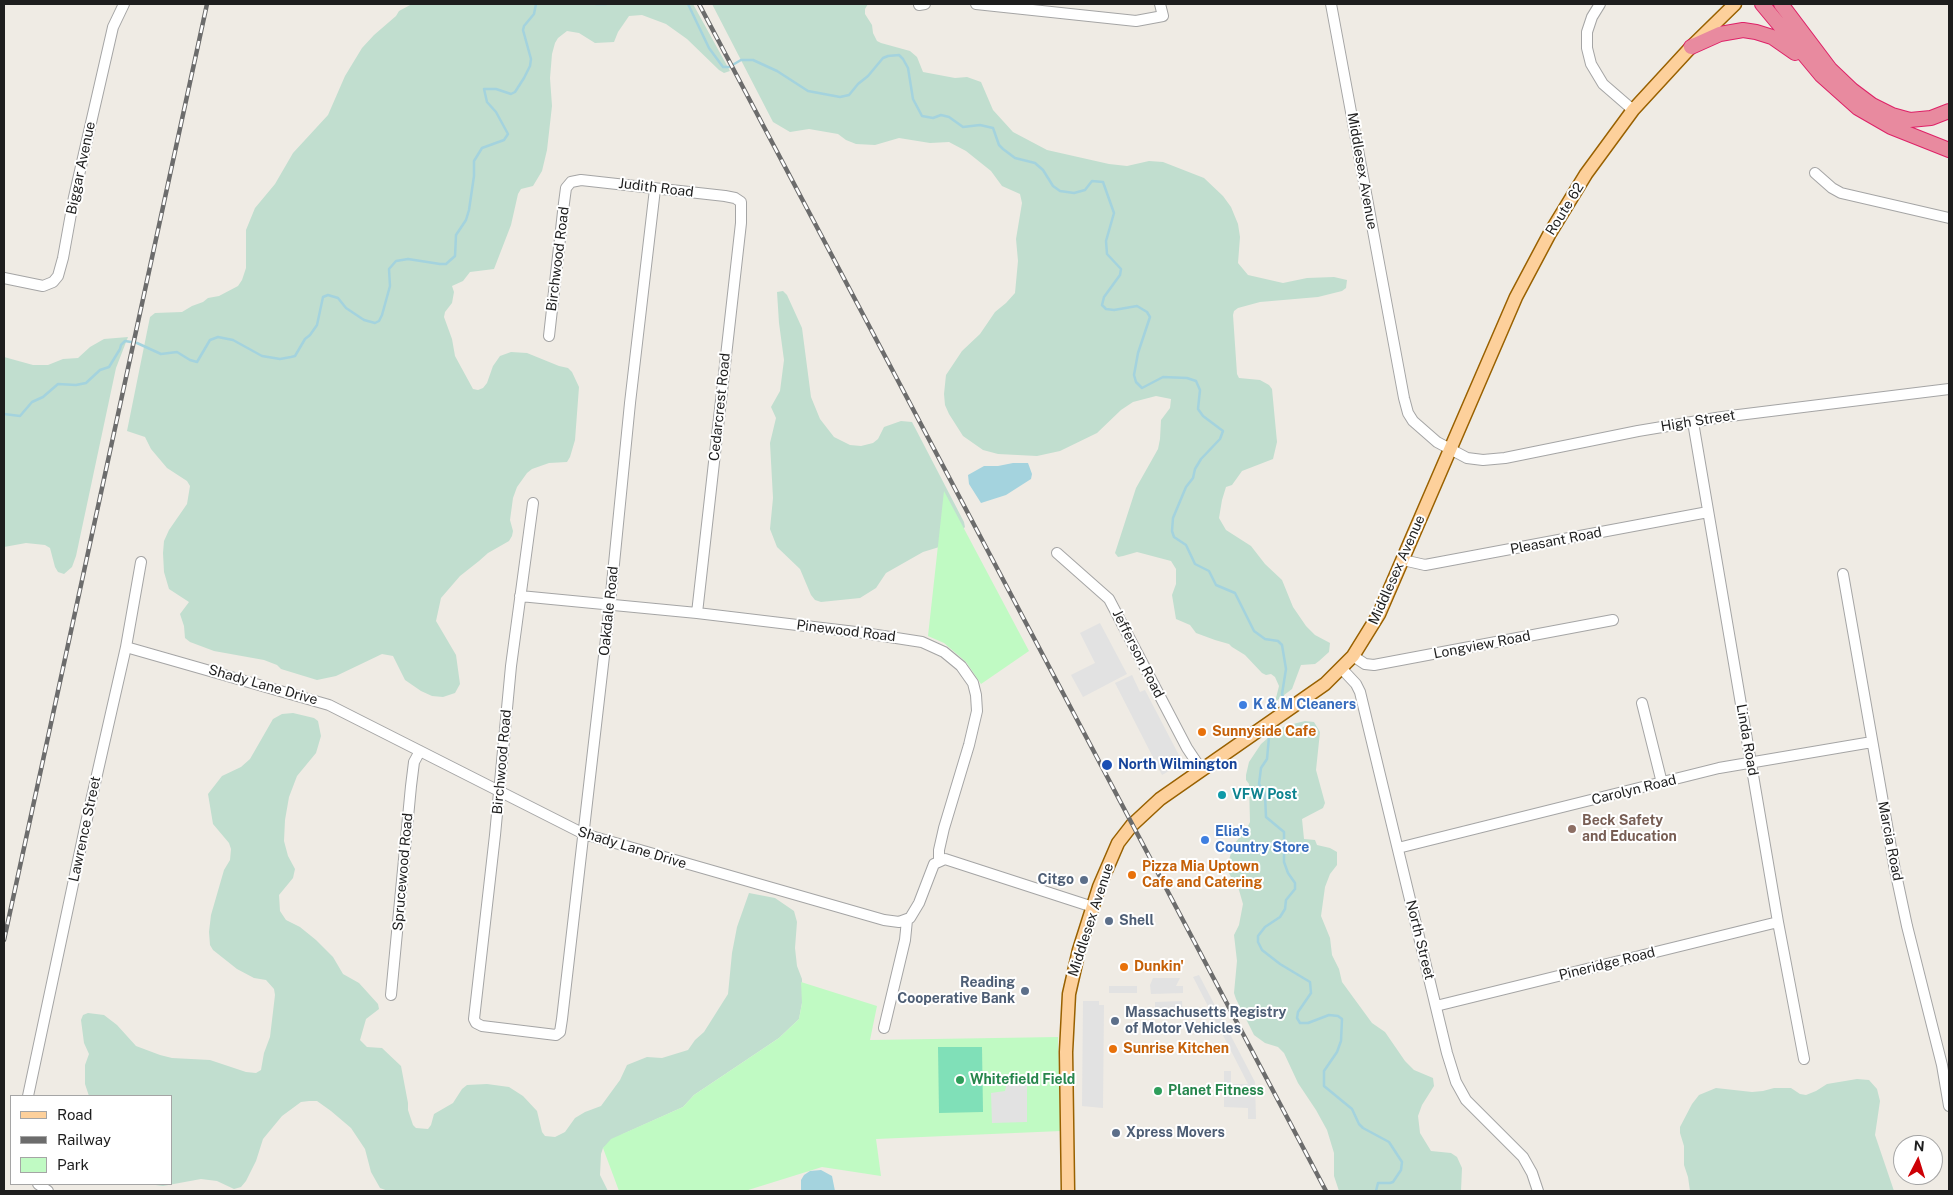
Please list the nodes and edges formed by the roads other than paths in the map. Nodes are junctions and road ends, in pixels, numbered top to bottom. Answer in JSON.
{"nodes":[{"id":1,"x":124,"y":4,"type":"edge"},
{"id":2,"x":976,"y":4,"type":"edge"},
{"id":3,"x":1160,"y":4,"type":"edge"},
{"id":4,"x":1331,"y":4,"type":"edge"},
{"id":5,"x":1600,"y":4,"type":"edge"},
{"id":6,"x":1736,"y":4,"type":"edge"},
{"id":7,"x":1762,"y":4,"type":"edge"},
{"id":8,"x":1781,"y":4,"type":"edge"},
{"id":9,"x":1791,"y":4,"type":"edge"},
{"id":10,"x":1798,"y":25,"type":"junction"},
{"id":11,"x":1691,"y":47,"type":"junction"},
{"id":12,"x":1821,"y":75,"type":"junction"},
{"id":13,"x":1633,"y":110,"type":"junction"},
{"id":14,"x":1949,"y":111,"type":"edge"},
{"id":15,"x":1949,"y":150,"type":"edge"},
{"id":16,"x":1816,"y":173,"type":"dead end"},
{"id":17,"x":571,"y":182,"type":"joint"},
{"id":18,"x":655,"y":189,"type":"junction"},
{"id":19,"x":740,"y":201,"type":"joint"},
{"id":20,"x":1949,"y":218,"type":"edge"},
{"id":21,"x":4,"y":278,"type":"edge"},
{"id":22,"x":549,"y":336,"type":"dead end"},
{"id":23,"x":1949,"y":390,"type":"edge"},
{"id":24,"x":1693,"y":422,"type":"junction"},
{"id":25,"x":1451,"y":451,"type":"junction"},
{"id":26,"x":533,"y":503,"type":"dead end"},
{"id":27,"x":1708,"y":512,"type":"junction"},
{"id":28,"x":1057,"y":553,"type":"dead end"},
{"id":29,"x":1403,"y":560,"type":"junction"},
{"id":30,"x":141,"y":562,"type":"dead end"},
{"id":31,"x":1843,"y":574,"type":"dead end"},
{"id":32,"x":520,"y":596,"type":"junction"},
{"id":33,"x":610,"y":604,"type":"junction"},
{"id":34,"x":697,"y":613,"type":"junction"},
{"id":35,"x":1613,"y":620,"type":"dead end"},
{"id":36,"x":126,"y":647,"type":"junction"},
{"id":37,"x":1353,"y":656,"type":"junction"},
{"id":38,"x":1342,"y":669,"type":"junction"},
{"id":39,"x":1642,"y":703,"type":"dead end"},
{"id":40,"x":1872,"y":742,"type":"junction"},
{"id":41,"x":420,"y":750,"type":"junction"},
{"id":42,"x":1751,"y":762,"type":"junction"},
{"id":43,"x":1201,"y":769,"type":"junction"},
{"id":44,"x":1662,"y":783,"type":"junction"},
{"id":45,"x":498,"y":791,"type":"junction"},
{"id":46,"x":584,"y":834,"type":"junction"},
{"id":47,"x":1398,"y":848,"type":"junction"},
{"id":48,"x":939,"y":860,"type":"junction"},
{"id":49,"x":1093,"y":907,"type":"junction"},
{"id":50,"x":907,"y":920,"type":"junction"},
{"id":51,"x":1778,"y":922,"type":"junction"},
{"id":52,"x":391,"y":995,"type":"dead end"},
{"id":53,"x":1436,"y":1006,"type":"junction"},
{"id":54,"x":884,"y":1028,"type":"dead end"},
{"id":55,"x":560,"y":1032,"type":"joint"},
{"id":56,"x":1804,"y":1058,"type":"dead end"},
{"id":57,"x":28,"y":1095,"type":"edge"},
{"id":58,"x":1949,"y":1106,"type":"edge"},
{"id":59,"x":1068,"y":1191,"type":"edge"},
{"id":60,"x":1538,"y":1191,"type":"edge"}],
"edges":[{"from":1,"to":21,"type":"street","name":"Biggar Avenue"},
{"from":2,"to":3,"type":"street"},
{"from":4,"to":25,"type":"street","name":"Middlesex Avenue"},
{"from":5,"to":13,"type":"street"},
{"from":6,"to":11,"type":"main road","name":"Route 62"},
{"from":7,"to":12,"type":"highway"},
{"from":8,"to":10,"type":"highway"},
{"from":9,"to":10,"type":"highway"},
{"from":10,"to":14,"type":"highway"},
{"from":11,"to":12,"type":"highway"},
{"from":11,"to":13,"type":"main road","name":"Route 62"},
{"from":12,"to":15,"type":"highway"},
{"from":13,"to":25,"type":"main road","name":"Route 62"},
{"from":16,"to":20,"type":"street"},
{"from":17,"to":18,"type":"street","name":"Judith Road"},
{"from":17,"to":22,"type":"street","name":"Birchwood Road"},
{"from":18,"to":19,"type":"street","name":"Judith Road"},
{"from":18,"to":33,"type":"street","name":"Oakdale Road"},
{"from":19,"to":34,"type":"street","name":"Cedarcrest Road"},
{"from":23,"to":24,"type":"street","name":"High Street"},
{"from":24,"to":25,"type":"street","name":"High Street"},
{"from":24,"to":27,"type":"street","name":"Linda Road"},
{"from":25,"to":29,"type":"main road","name":"Middlesex Avenue"},
{"from":26,"to":32,"type":"street","name":"Birchwood Road"},
{"from":27,"to":29,"type":"street","name":"Pleasant Road"},
{"from":27,"to":42,"type":"street","name":"Linda Road"},
{"from":28,"to":43,"type":"street","name":"Jefferson Road"},
{"from":29,"to":37,"type":"main road","name":"Middlesex Avenue"},
{"from":30,"to":36,"type":"street","name":"Lawrence Street"},
{"from":31,"to":40,"type":"street","name":"Marcia Road"},
{"from":32,"to":33,"type":"street","name":"Pinewood Road"},
{"from":32,"to":45,"type":"street","name":"Birchwood Road"},
{"from":33,"to":34,"type":"street","name":"Pinewood Road"},
{"from":33,"to":46,"type":"street","name":"Oakdale Road"},
{"from":34,"to":48,"type":"street","name":"Pinewood Road"},
{"from":35,"to":37,"type":"street","name":"Longview Road"},
{"from":36,"to":41,"type":"street","name":"Shady Lane Drive"},
{"from":36,"to":57,"type":"street","name":"Lawrence Street"},
{"from":37,"to":38,"type":"main road","name":"Middlesex Avenue"},
{"from":38,"to":43,"type":"main road","name":"Middlesex Avenue"},
{"from":38,"to":47,"type":"street","name":"North Street"},
{"from":39,"to":44,"type":"street"},
{"from":40,"to":42,"type":"street","name":"Carolyn Road"},
{"from":40,"to":58,"type":"street","name":"Marcia Road"},
{"from":41,"to":45,"type":"street","name":"Shady Lane Drive"},
{"from":41,"to":52,"type":"street","name":"Sprucewood Road"},
{"from":42,"to":44,"type":"street","name":"Carolyn Road"},
{"from":42,"to":51,"type":"street","name":"Linda Road"},
{"from":43,"to":49,"type":"main road","name":"Middlesex Avenue"},
{"from":44,"to":47,"type":"street","name":"Carolyn Road"},
{"from":45,"to":46,"type":"street","name":"Shady Lane Drive"},
{"from":45,"to":55,"type":"street","name":"Birchwood Road"},
{"from":46,"to":50,"type":"street","name":"Shady Lane Drive"},
{"from":46,"to":55,"type":"street","name":"Oakdale Road"},
{"from":47,"to":53,"type":"street","name":"North Street"},
{"from":48,"to":49,"type":"street"},
{"from":48,"to":50,"type":"street"},
{"from":49,"to":59,"type":"main road","name":"Middlesex Avenue"},
{"from":50,"to":54,"type":"street"},
{"from":51,"to":53,"type":"street","name":"Pineridge Road"},
{"from":51,"to":56,"type":"street","name":"Linda Road"},
{"from":53,"to":60,"type":"street","name":"North Street"}]}
